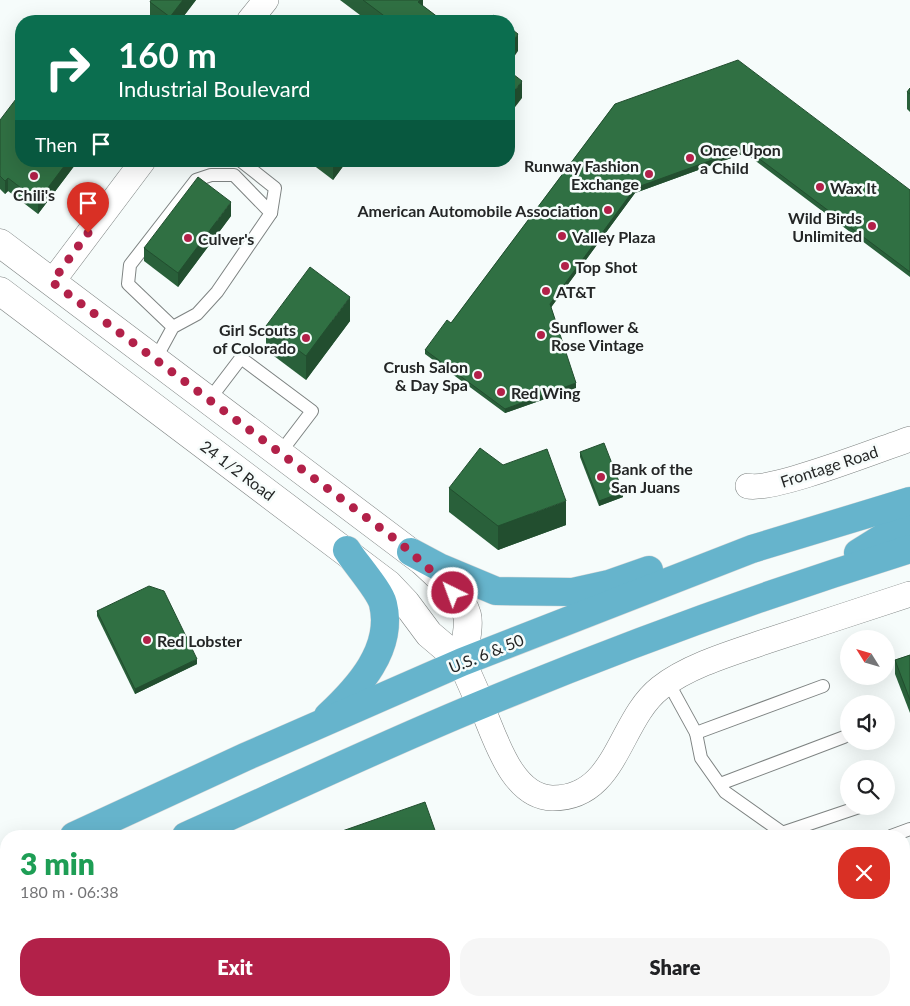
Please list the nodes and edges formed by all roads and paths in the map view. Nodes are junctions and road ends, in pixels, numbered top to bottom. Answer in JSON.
{"nodes":[{"id":1,"x":266,"y":0,"type":"edge"},
{"id":2,"x":254,"y":15,"type":"edge"},
{"id":3,"x":138,"y":167,"type":"edge"},
{"id":4,"x":249,"y":167,"type":"edge"},
{"id":5,"x":271,"y":213,"type":"junction"},
{"id":6,"x":0,"y":243,"type":"edge"},
{"id":7,"x":0,"y":270,"type":"edge"},
{"id":8,"x":52,"y":282,"type":"junction"},
{"id":9,"x":10,"y":299,"type":"edge"},
{"id":10,"x":173,"y":327,"type":"junction"},
{"id":11,"x":156,"y":360,"type":"junction"},
{"id":12,"x":209,"y":400,"type":"junction"},
{"id":13,"x":910,"y":439,"type":"edge"},
{"id":14,"x":280,"y":453,"type":"junction"},
{"id":15,"x":748,"y":486,"type":"dead end"},
{"id":16,"x":910,"y":501,"type":"edge"},
{"id":17,"x":910,"y":528,"type":"edge"},
{"id":18,"x":752,"y":549,"type":"junction"},
{"id":19,"x":910,"y":549,"type":"edge"},
{"id":20,"x":346,"y":550,"type":"junction"},
{"id":21,"x":411,"y":552,"type":"junction"},
{"id":22,"x":821,"y":576,"type":"junction"},
{"id":23,"x":910,"y":594,"type":"edge"},
{"id":24,"x":462,"y":662,"type":"junction"},
{"id":25,"x":668,"y":682,"type":"junction"},
{"id":26,"x":823,"y":686,"type":"dead end"},
{"id":27,"x":481,"y":705,"type":"junction"},
{"id":28,"x":318,"y":726,"type":"junction"},
{"id":29,"x":696,"y":733,"type":"junction"},
{"id":30,"x":840,"y":739,"type":"edge"},
{"id":31,"x":720,"y":784,"type":"junction"},
{"id":32,"x":840,"y":814,"type":"edge"},
{"id":33,"x":87,"y":830,"type":"edge"},
{"id":34,"x":200,"y":830,"type":"edge"},
{"id":35,"x":779,"y":830,"type":"edge"},
{"id":36,"x":796,"y":830,"type":"edge"}],
"edges":[{"from":1,"to":2,"type":"street"},
{"from":3,"to":8,"type":"street"},
{"from":4,"to":5,"type":"lane"},
{"from":5,"to":10,"type":"lane"},
{"from":5,"to":10,"type":"lane"},
{"from":6,"to":8,"type":"main road"},
{"from":7,"to":8,"type":"main road"},
{"from":8,"to":11,"type":"main road"},
{"from":9,"to":11,"type":"main road"},
{"from":9,"to":20,"type":"main road","name":"24 1/2 Road"},
{"from":10,"to":11,"type":"lane"},
{"from":11,"to":12,"type":"main road"},
{"from":12,"to":14,"type":"main road"},
{"from":12,"to":14,"type":"lane"},
{"from":13,"to":15,"type":"street","name":"Frontage Road"},
{"from":14,"to":21,"type":"main road"},
{"from":16,"to":18,"type":"highway","name":"U.S. 6 & 50"},
{"from":17,"to":22,"type":"highway"},
{"from":18,"to":21,"type":"highway"},
{"from":18,"to":24,"type":"highway","name":"U.S. 6 & 50"},
{"from":19,"to":22,"type":"highway"},
{"from":20,"to":24,"type":"main road","name":"24 1/2 Road"},
{"from":20,"to":28,"type":"highway"},
{"from":21,"to":24,"type":"main road"},
{"from":22,"to":27,"type":"highway"},
{"from":23,"to":25,"type":"street"},
{"from":24,"to":27,"type":"main road","name":"24 1/2 Road"},
{"from":24,"to":28,"type":"highway","name":"U.S. 6 & 50"},
{"from":25,"to":27,"type":"street"},
{"from":25,"to":29,"type":"lane"},
{"from":26,"to":29,"type":"lane"},
{"from":27,"to":34,"type":"highway"},
{"from":28,"to":33,"type":"highway","name":"U.S. 6 & 50"},
{"from":29,"to":31,"type":"lane"},
{"from":30,"to":31,"type":"lane"},
{"from":31,"to":35,"type":"lane"},
{"from":32,"to":36,"type":"lane"}]}
